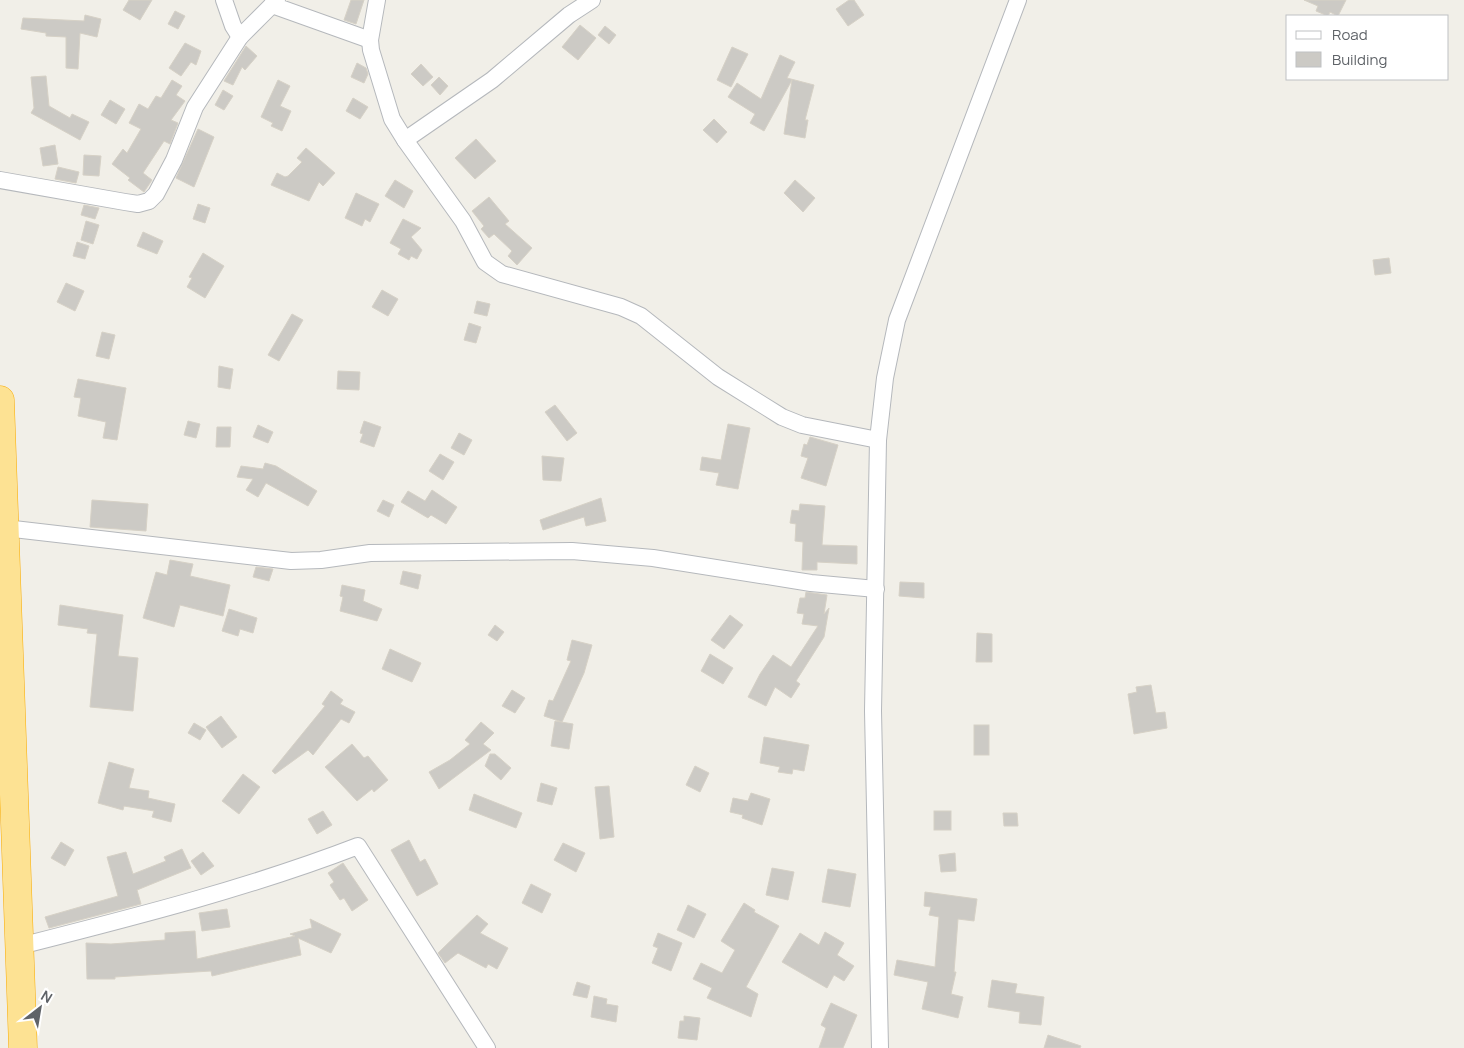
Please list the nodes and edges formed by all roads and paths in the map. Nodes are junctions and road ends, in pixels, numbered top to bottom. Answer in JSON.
{"nodes":[{"id":1,"x":224,"y":0,"type":"edge"},
{"id":2,"x":377,"y":0,"type":"edge"},
{"id":3,"x":592,"y":0,"type":"edge"},
{"id":4,"x":1018,"y":0,"type":"edge"},
{"id":5,"x":275,"y":3,"type":"edge"},
{"id":6,"x":240,"y":37,"type":"junction"},
{"id":7,"x":370,"y":40,"type":"junction"},
{"id":8,"x":404,"y":140,"type":"junction"},
{"id":9,"x":0,"y":180,"type":"edge"},
{"id":10,"x":0,"y":400,"type":"edge"},
{"id":11,"x":878,"y":440,"type":"junction"},
{"id":12,"x":5,"y":528,"type":"junction"},
{"id":13,"x":876,"y":589,"type":"junction"},
{"id":14,"x":4,"y":602,"type":"edge"},
{"id":15,"x":20,"y":946,"type":"junction"},
{"id":16,"x":23,"y":1048,"type":"edge"},
{"id":17,"x":487,"y":1048,"type":"edge"},
{"id":18,"x":880,"y":1048,"type":"edge"}],
"edges":[{"from":1,"to":6,"type":"street"},
{"from":2,"to":7,"type":"street"},
{"from":3,"to":8,"type":"street"},
{"from":4,"to":11,"type":"street"},
{"from":5,"to":6,"type":"street"},
{"from":5,"to":7,"type":"street"},
{"from":6,"to":9,"type":"street"},
{"from":7,"to":8,"type":"street"},
{"from":8,"to":11,"type":"street"},
{"from":10,"to":12,"type":"highway"},
{"from":11,"to":13,"type":"street"},
{"from":12,"to":13,"type":"street"},
{"from":12,"to":14,"type":"highway"},
{"from":13,"to":18,"type":"street"},
{"from":14,"to":15,"type":"highway"},
{"from":15,"to":16,"type":"highway"},
{"from":15,"to":17,"type":"street"}]}
